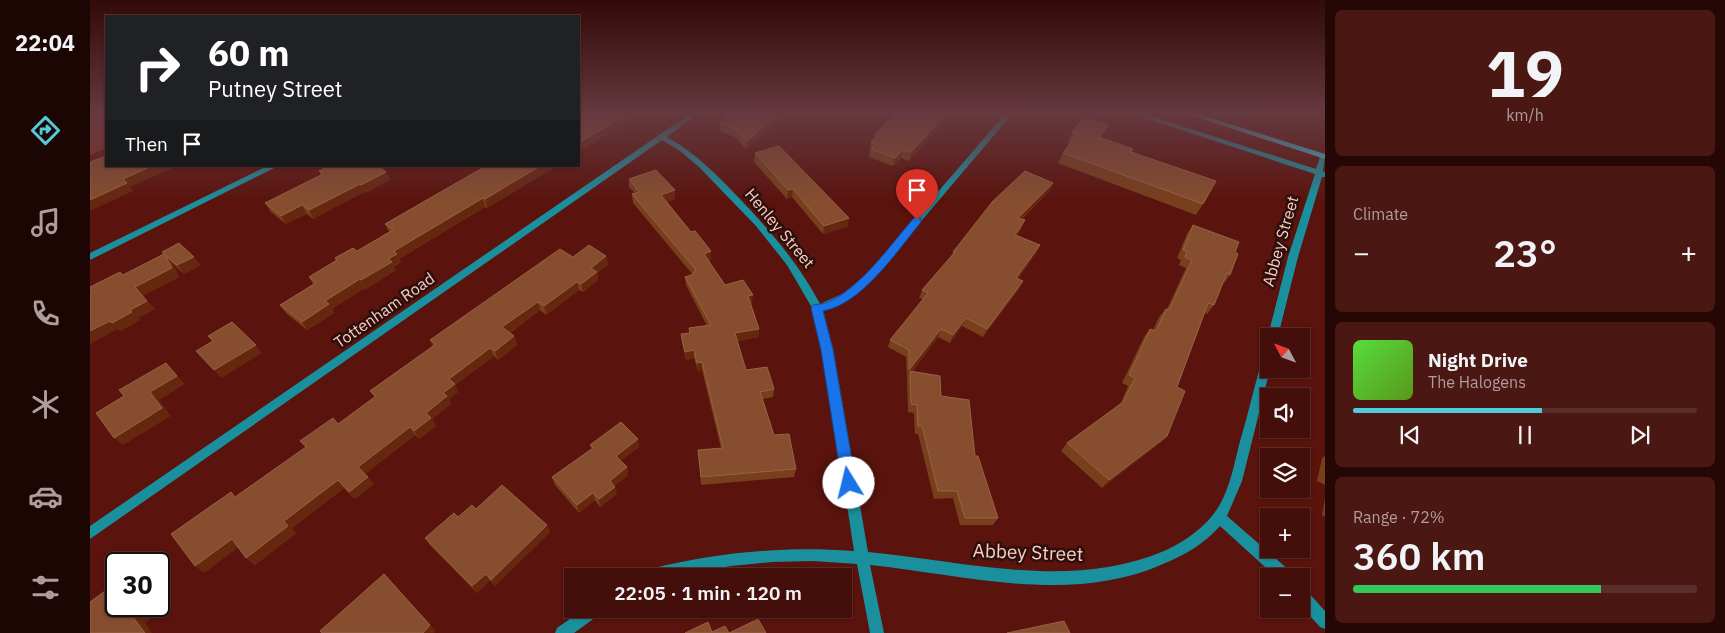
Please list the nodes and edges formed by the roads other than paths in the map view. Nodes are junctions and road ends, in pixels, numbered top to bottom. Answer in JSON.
{"nodes":[{"id":1,"x":654,"y":143,"type":"edge"},
{"id":2,"x":672,"y":143,"type":"edge"},
{"id":3,"x":984,"y":143,"type":"edge"},
{"id":4,"x":1225,"y":143,"type":"edge"},
{"id":5,"x":1280,"y":143,"type":"edge"},
{"id":6,"x":1325,"y":157,"type":"edge"},
{"id":7,"x":272,"y":167,"type":"edge"},
{"id":8,"x":1322,"y":174,"type":"edge"},
{"id":9,"x":90,"y":257,"type":"edge"},
{"id":10,"x":817,"y":308,"type":"junction"},
{"id":11,"x":1275,"y":328,"type":"edge"},
{"id":12,"x":1262,"y":378,"type":"edge"},
{"id":13,"x":1219,"y":517,"type":"junction"},
{"id":14,"x":90,"y":533,"type":"edge"},
{"id":15,"x":861,"y":559,"type":"junction"},
{"id":16,"x":679,"y":568,"type":"edge"},
{"id":17,"x":1275,"y":568,"type":"edge"},
{"id":18,"x":1310,"y":605,"type":"edge"},
{"id":19,"x":583,"y":618,"type":"edge"},
{"id":20,"x":1325,"y":622,"type":"edge"},
{"id":21,"x":562,"y":633,"type":"edge"},
{"id":22,"x":878,"y":633,"type":"edge"}],
"edges":[{"from":1,"to":14,"type":"street","name":"Tottenham Road"},
{"from":2,"to":10,"type":"street","name":"Henley Street"},
{"from":3,"to":10,"type":"street"},
{"from":4,"to":8,"type":"street"},
{"from":5,"to":6,"type":"main road"},
{"from":6,"to":8,"type":"street","name":"Abbey Street"},
{"from":7,"to":9,"type":"street"},
{"from":8,"to":11,"type":"street","name":"Abbey Street"},
{"from":10,"to":15,"type":"street","name":"Henley Street"},
{"from":12,"to":13,"type":"street","name":"Abbey Street"},
{"from":13,"to":15,"type":"street","name":"Abbey Street"},
{"from":13,"to":17,"type":"street"},
{"from":15,"to":16,"type":"street","name":"Abbey Street"},
{"from":15,"to":22,"type":"street","name":"Henley Street"},
{"from":18,"to":20,"type":"street"},
{"from":19,"to":21,"type":"street"}]}
